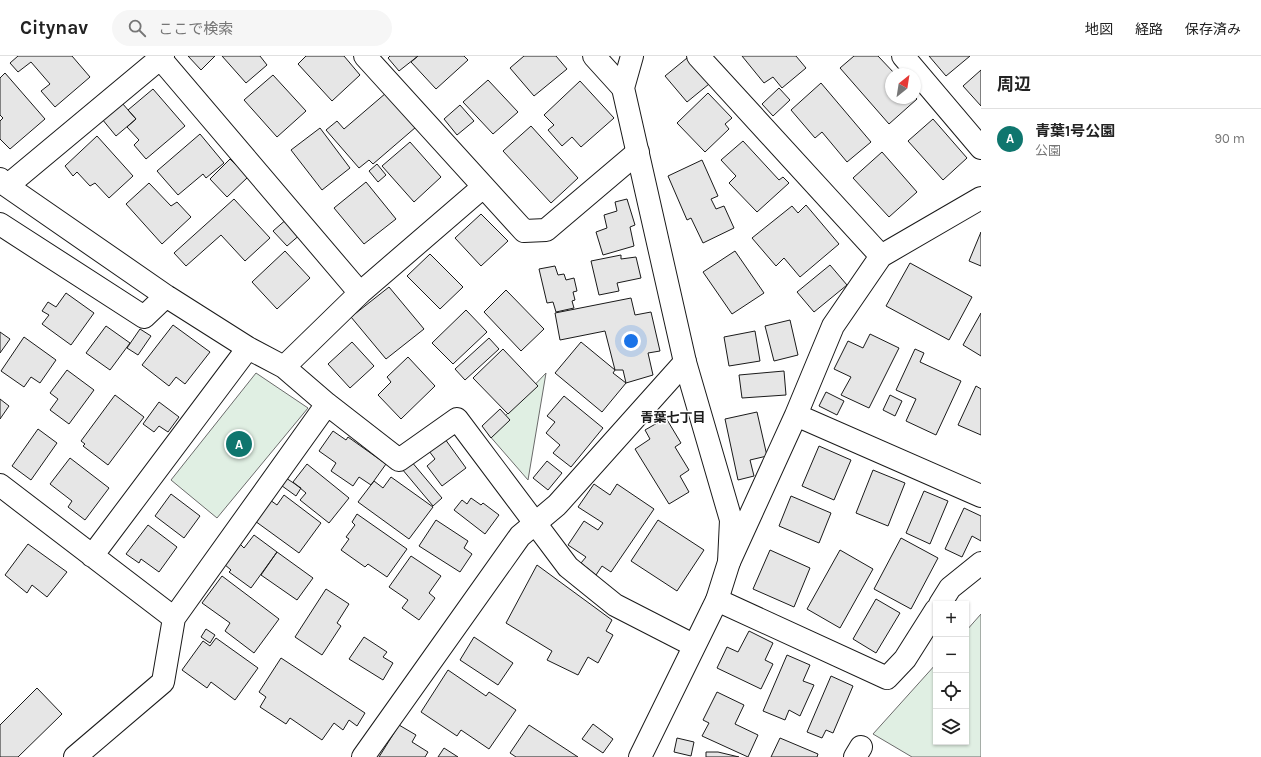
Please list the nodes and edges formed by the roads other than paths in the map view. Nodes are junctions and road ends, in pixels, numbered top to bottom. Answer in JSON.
{"nodes":[{"id":1,"x":365,"y":56,"type":"edge"},
{"id":2,"x":594,"y":56,"type":"edge"},
{"id":3,"x":632,"y":56,"type":"edge"},
{"id":4,"x":698,"y":56,"type":"edge"},
{"id":5,"x":903,"y":56,"type":"edge"},
{"id":6,"x":162,"y":57,"type":"edge"},
{"id":7,"x":624,"y":88,"type":"junction"},
{"id":8,"x":981,"y":148,"type":"edge"},
{"id":9,"x":638,"y":152,"type":"junction"},
{"id":10,"x":4,"y":182,"type":"edge"},
{"id":11,"x":483,"y":187,"type":"junction"},
{"id":12,"x":981,"y":198,"type":"edge"},
{"id":13,"x":0,"y":224,"type":"edge"},
{"id":14,"x":881,"y":256,"type":"junction"},
{"id":15,"x":360,"y":293,"type":"junction"},
{"id":16,"x":166,"y":296,"type":"junction"},
{"id":17,"x":248,"y":348,"type":"junction"},
{"id":18,"x":685,"y":362,"type":"junction"},
{"id":19,"x":284,"y":367,"type":"junction"},
{"id":20,"x":327,"y":404,"type":"junction"},
{"id":21,"x":796,"y":415,"type":"junction"},
{"id":22,"x":0,"y":485,"type":"edge"},
{"id":23,"x":981,"y":496,"type":"edge"},
{"id":24,"x":536,"y":522,"type":"junction"},
{"id":25,"x":92,"y":556,"type":"junction"},
{"id":26,"x":729,"y":562,"type":"junction"},
{"id":27,"x":981,"y":563,"type":"edge"},
{"id":28,"x":717,"y":600,"type":"junction"},
{"id":29,"x":942,"y":601,"type":"edge"},
{"id":30,"x":933,"y":615,"type":"edge"},
{"id":31,"x":174,"y":618,"type":"junction"},
{"id":32,"x":693,"y":645,"type":"junction"},
{"id":33,"x":75,"y":757,"type":"edge"},
{"id":34,"x":363,"y":757,"type":"edge"},
{"id":35,"x":640,"y":757,"type":"edge"}],
"edges":[{"from":1,"to":11,"type":"street"},
{"from":2,"to":7,"type":"street"},
{"from":3,"to":7,"type":"street"},
{"from":4,"to":14,"type":"street"},
{"from":5,"to":8,"type":"street"},
{"from":6,"to":10,"type":"street"},
{"from":6,"to":15,"type":"street"},
{"from":7,"to":9,"type":"street"},
{"from":9,"to":11,"type":"street"},
{"from":9,"to":18,"type":"street"},
{"from":10,"to":16,"type":"street"},
{"from":11,"to":15,"type":"street"},
{"from":12,"to":14,"type":"street"},
{"from":13,"to":16,"type":"street"},
{"from":14,"to":21,"type":"street"},
{"from":15,"to":19,"type":"street"},
{"from":16,"to":17,"type":"street"},
{"from":17,"to":19,"type":"street"},
{"from":17,"to":25,"type":"street"},
{"from":18,"to":24,"type":"street"},
{"from":18,"to":26,"type":"street"},
{"from":19,"to":20,"type":"street"},
{"from":20,"to":24,"type":"street"},
{"from":20,"to":31,"type":"street"},
{"from":21,"to":23,"type":"street"},
{"from":21,"to":26,"type":"street"},
{"from":22,"to":25,"type":"street"},
{"from":24,"to":32,"type":"street"},
{"from":24,"to":34,"type":"street"},
{"from":25,"to":31,"type":"street"},
{"from":26,"to":28,"type":"street"},
{"from":27,"to":29,"type":"street"},
{"from":28,"to":30,"type":"street"},
{"from":28,"to":32,"type":"street"},
{"from":31,"to":33,"type":"street"},
{"from":32,"to":35,"type":"street"}]}
